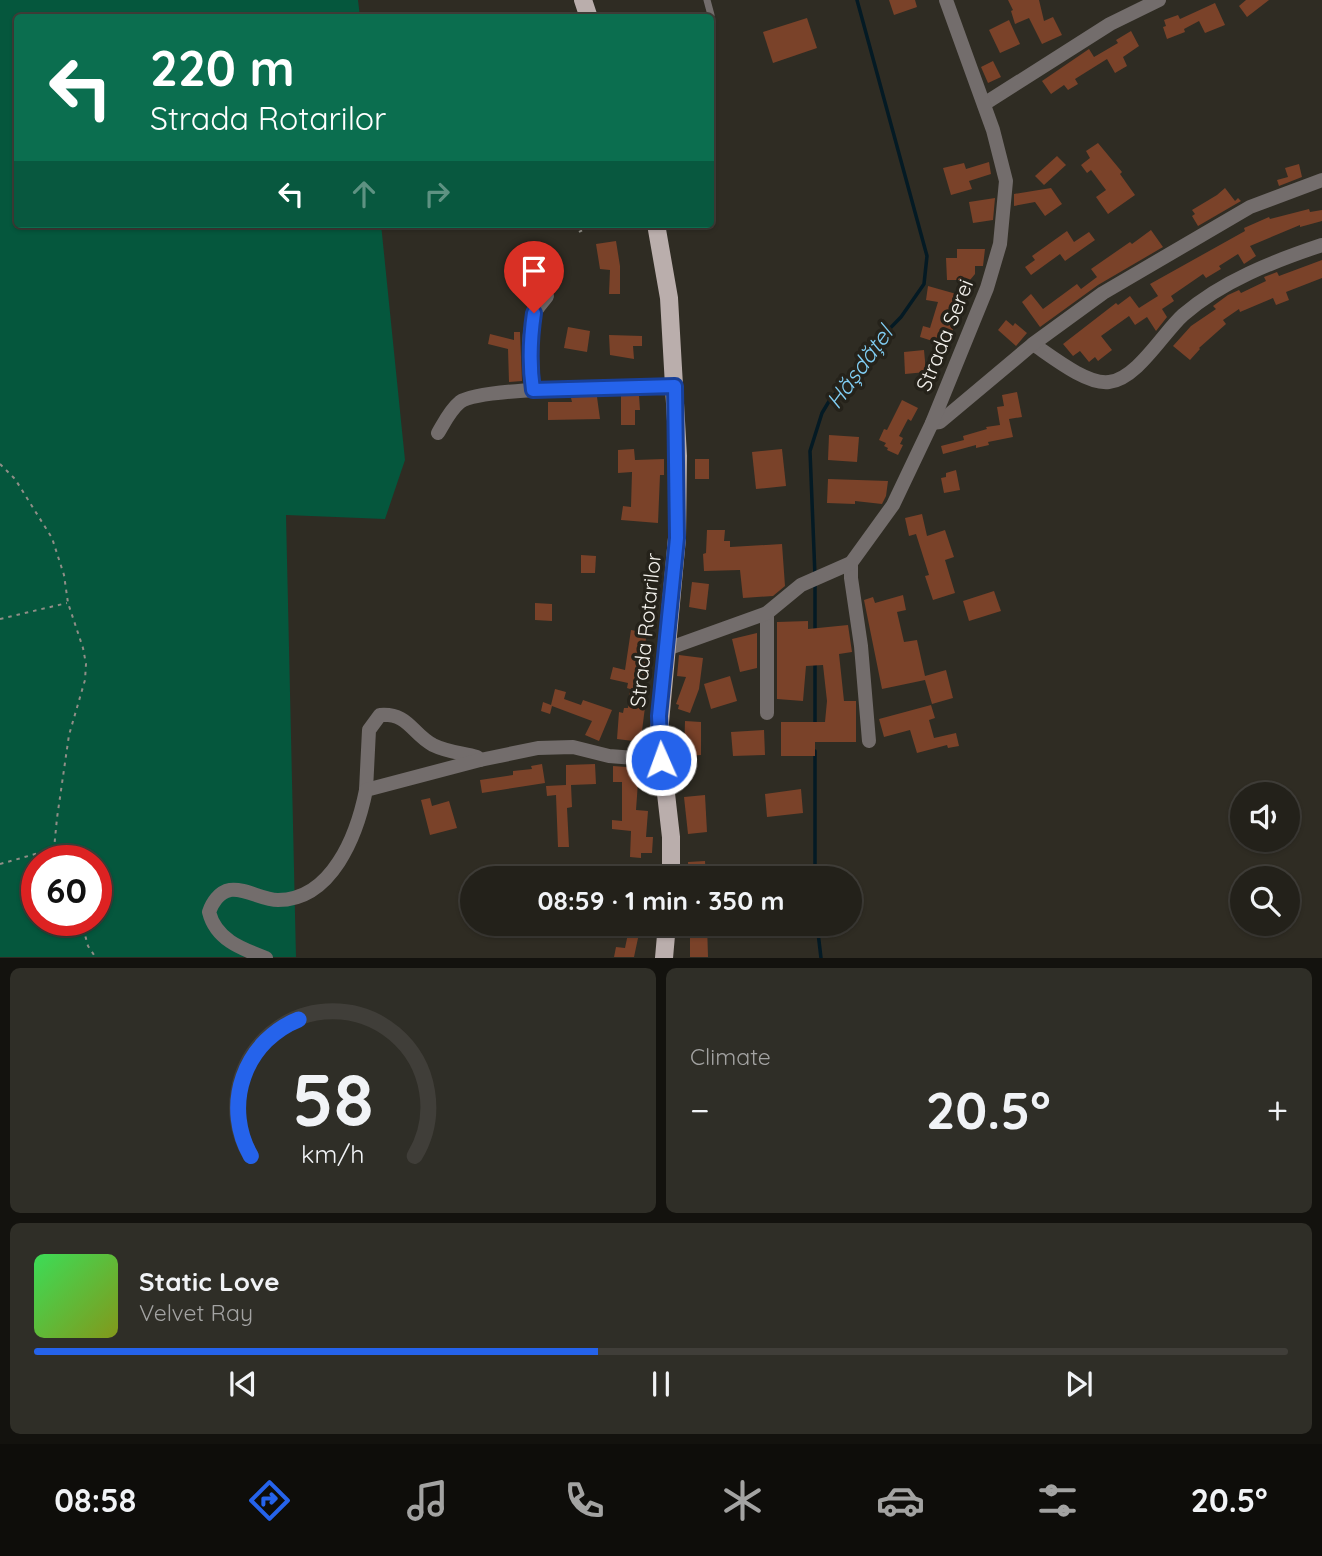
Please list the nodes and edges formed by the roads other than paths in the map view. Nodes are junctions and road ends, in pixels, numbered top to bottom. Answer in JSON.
{"nodes":[{"id":1,"x":946,"y":0,"type":"edge"},
{"id":2,"x":1159,"y":0,"type":"edge"},
{"id":3,"x":984,"y":104,"type":"junction"},
{"id":4,"x":1322,"y":180,"type":"edge"},
{"id":5,"x":657,"y":228,"type":"edge"},
{"id":6,"x":1322,"y":245,"type":"edge"},
{"id":7,"x":547,"y":296,"type":"dead end"},
{"id":8,"x":1033,"y":344,"type":"junction"},
{"id":9,"x":675,"y":386,"type":"junction"},
{"id":10,"x":533,"y":390,"type":"junction"},
{"id":11,"x":944,"y":391,"type":"junction"},
{"id":12,"x":958,"y":407,"type":"junction"},
{"id":13,"x":932,"y":423,"type":"junction"},
{"id":14,"x":438,"y":433,"type":"dead end"},
{"id":15,"x":851,"y":563,"type":"junction"},
{"id":16,"x":767,"y":613,"type":"junction"},
{"id":17,"x":667,"y":649,"type":"junction"},
{"id":18,"x":767,"y":713,"type":"dead end"},
{"id":19,"x":869,"y":741,"type":"dead end"},
{"id":20,"x":480,"y":760,"type":"junction"},
{"id":21,"x":661,"y":760,"type":"junction"},
{"id":22,"x":366,"y":790,"type":"junction"},
{"id":23,"x":671,"y":866,"type":"edge"},
{"id":24,"x":666,"y":936,"type":"edge"},
{"id":25,"x":266,"y":957,"type":"edge"},
{"id":26,"x":664,"y":957,"type":"edge"}],
"edges":[{"from":1,"to":3,"type":"street","name":"Strada Serei"},
{"from":2,"to":3,"type":"street"},
{"from":3,"to":11,"type":"street","name":"Strada Serei"},
{"from":4,"to":8,"type":"street","name":"Strada Serei"},
{"from":5,"to":9,"type":"main road","name":"Strada Rotarilor"},
{"from":6,"to":8,"type":"street"},
{"from":7,"to":10,"type":"street"},
{"from":8,"to":12,"type":"street","name":"Strada Serei"},
{"from":9,"to":10,"type":"street"},
{"from":9,"to":17,"type":"main road","name":"Strada Rotarilor"},
{"from":10,"to":14,"type":"street"},
{"from":11,"to":12,"type":"street"},
{"from":11,"to":13,"type":"street","name":"Strada Serei"},
{"from":12,"to":13,"type":"street","name":"Strada Serei"},
{"from":13,"to":15,"type":"street","name":"Strada Serei"},
{"from":15,"to":16,"type":"street"},
{"from":15,"to":19,"type":"street"},
{"from":16,"to":17,"type":"street"},
{"from":16,"to":18,"type":"street"},
{"from":17,"to":21,"type":"main road","name":"Strada Rotarilor"},
{"from":20,"to":21,"type":"street"},
{"from":20,"to":22,"type":"street"},
{"from":20,"to":22,"type":"street"},
{"from":21,"to":23,"type":"main road","name":"Strada Rotarilor"},
{"from":22,"to":25,"type":"street"},
{"from":24,"to":26,"type":"main road"}]}
